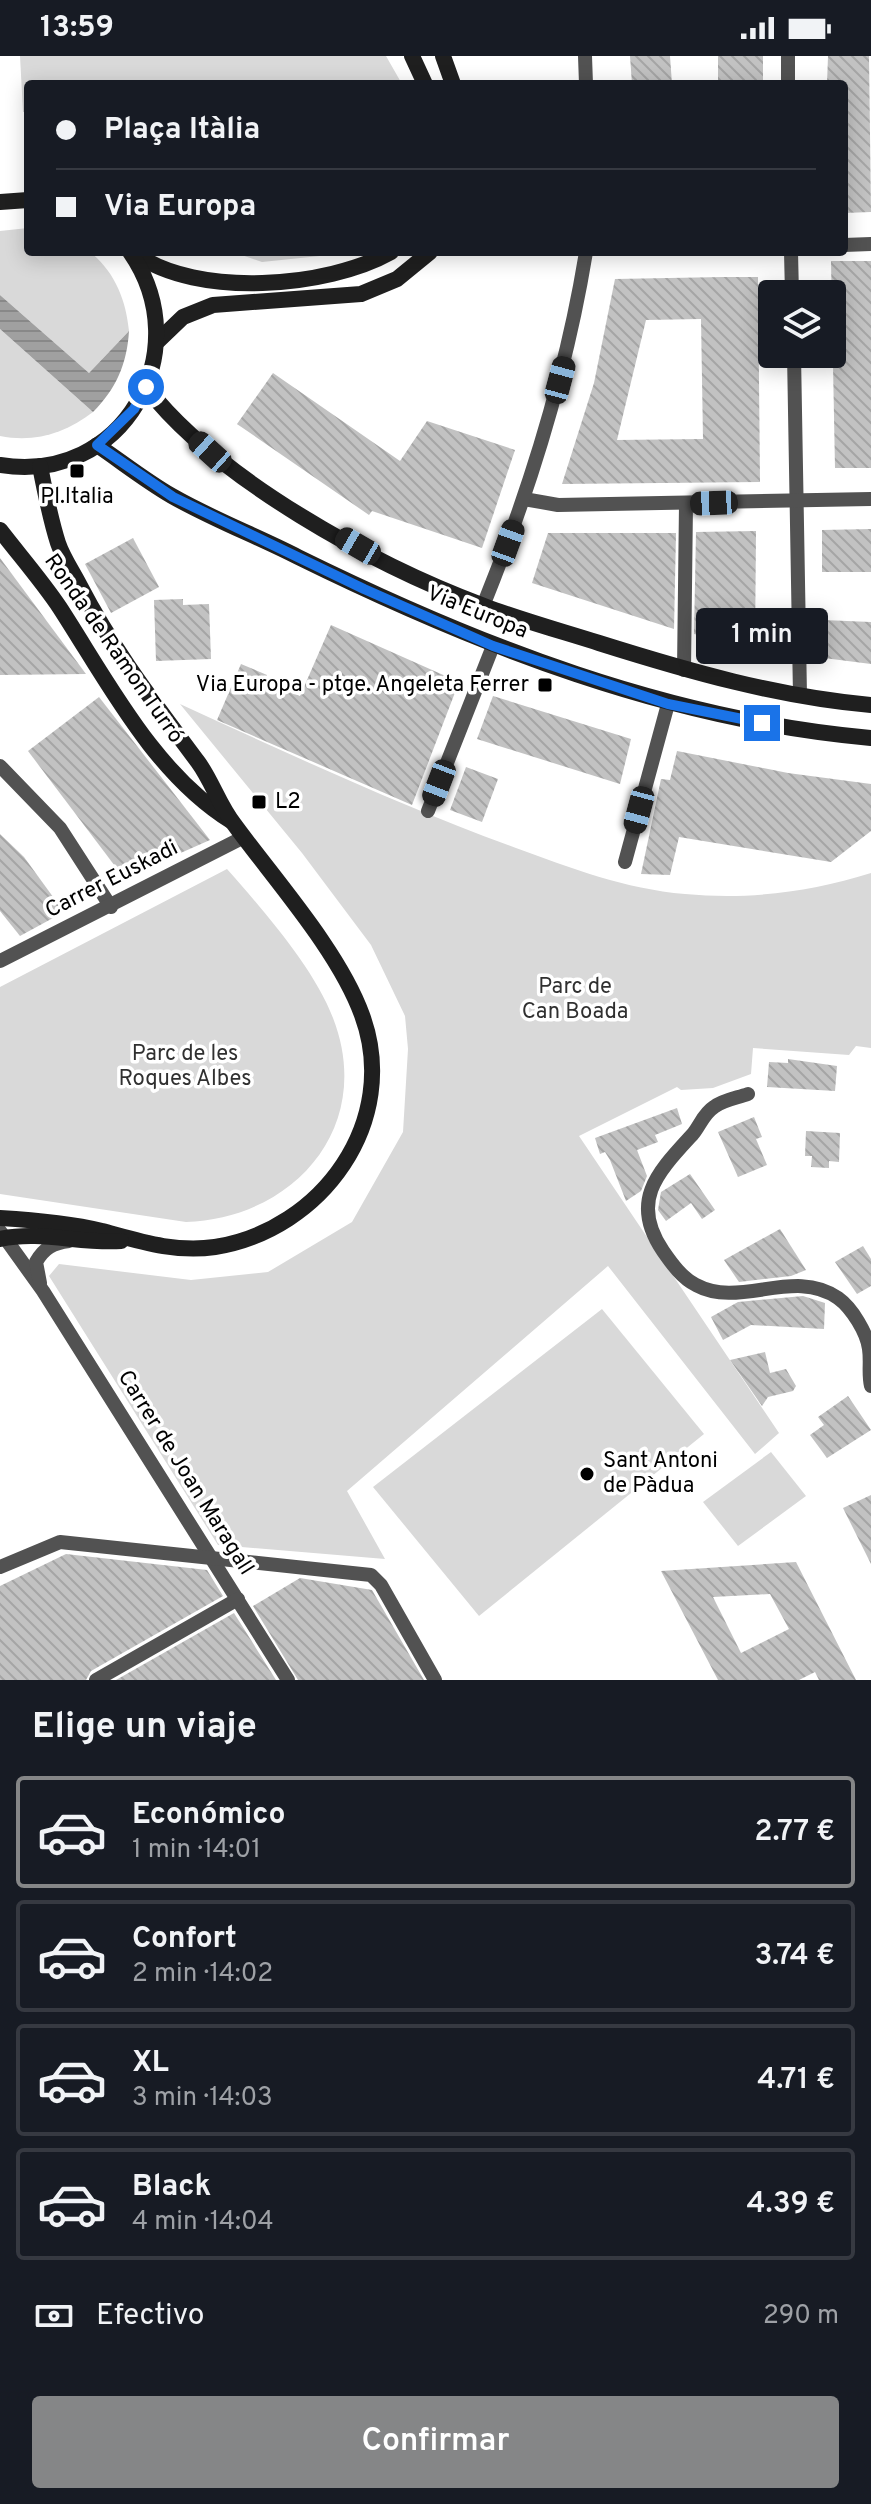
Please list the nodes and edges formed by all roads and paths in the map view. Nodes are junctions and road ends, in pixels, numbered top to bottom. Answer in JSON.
{"nodes":[{"id":1,"x":412,"y":56,"type":"edge"},
{"id":2,"x":443,"y":56,"type":"edge"},
{"id":3,"x":585,"y":56,"type":"edge"},
{"id":4,"x":788,"y":56,"type":"edge"},
{"id":5,"x":423,"y":80,"type":"edge"},
{"id":6,"x":452,"y":80,"type":"edge"},
{"id":7,"x":586,"y":80,"type":"edge"},
{"id":8,"x":788,"y":80,"type":"edge"},
{"id":9,"x":24,"y":200,"type":"edge"},
{"id":10,"x":0,"y":202,"type":"edge"},
{"id":11,"x":871,"y":244,"type":"edge"},
{"id":12,"x":848,"y":245,"type":"edge"},
{"id":13,"x":134,"y":256,"type":"edge"},
{"id":14,"x":138,"y":256,"type":"edge"},
{"id":15,"x":383,"y":256,"type":"edge"},
{"id":16,"x":425,"y":256,"type":"edge"},
{"id":17,"x":585,"y":256,"type":"edge"},
{"id":18,"x":791,"y":256,"type":"edge"},
{"id":19,"x":792,"y":280,"type":"edge"},
{"id":20,"x":158,"y":341,"type":"junction"},
{"id":21,"x":794,"y":368,"type":"edge"},
{"id":22,"x":146,"y":387,"type":"junction"},
{"id":23,"x":97,"y":445,"type":"junction"},
{"id":24,"x":0,"y":465,"type":"edge"},
{"id":25,"x":40,"y":466,"type":"junction"},
{"id":26,"x":524,"y":499,"type":"junction"},
{"id":27,"x":871,"y":499,"type":"edge"},
{"id":28,"x":798,"y":500,"type":"junction"},
{"id":29,"x":686,"y":504,"type":"junction"},
{"id":30,"x":0,"y":530,"type":"edge"},
{"id":31,"x":483,"y":606,"type":"junction"},
{"id":32,"x":493,"y":646,"type":"junction"},
{"id":33,"x":684,"y":670,"type":"junction"},
{"id":34,"x":800,"y":695,"type":"junction"},
{"id":35,"x":668,"y":704,"type":"junction"},
{"id":36,"x":871,"y":705,"type":"edge"},
{"id":37,"x":871,"y":738,"type":"edge"},
{"id":38,"x":0,"y":766,"type":"edge"},
{"id":39,"x":428,"y":811,"type":"dead end"},
{"id":40,"x":231,"y":821,"type":"junction"},
{"id":41,"x":244,"y":837,"type":"junction"},
{"id":42,"x":625,"y":862,"type":"dead end"},
{"id":43,"x":111,"y":907,"type":"junction"},
{"id":44,"x":3,"y":955,"type":"edge"},
{"id":45,"x":748,"y":1094,"type":"dead end"},
{"id":46,"x":0,"y":1218,"type":"edge"},
{"id":47,"x":2,"y":1236,"type":"edge"},
{"id":48,"x":82,"y":1240,"type":"junction"},
{"id":49,"x":132,"y":1241,"type":"junction"},
{"id":50,"x":43,"y":1291,"type":"junction"},
{"id":51,"x":870,"y":1347,"type":"edge"},
{"id":52,"x":871,"y":1386,"type":"edge"},
{"id":53,"x":214,"y":1560,"type":"junction"},
{"id":54,"x":0,"y":1567,"type":"edge"},
{"id":55,"x":238,"y":1599,"type":"junction"},
{"id":56,"x":96,"y":1680,"type":"edge"},
{"id":57,"x":288,"y":1680,"type":"edge"},
{"id":58,"x":435,"y":1680,"type":"edge"}],
"edges":[{"from":1,"to":5,"type":"street"},
{"from":2,"to":6,"type":"street"},
{"from":3,"to":7,"type":"street"},
{"from":4,"to":8,"type":"street"},
{"from":9,"to":10,"type":"street"},
{"from":11,"to":12,"type":"street"},
{"from":13,"to":20,"type":"street"},
{"from":14,"to":15,"type":"street"},
{"from":16,"to":20,"type":"street"},
{"from":17,"to":26,"type":"street"},
{"from":18,"to":19,"type":"street"},
{"from":20,"to":22,"type":"street"},
{"from":21,"to":28,"type":"street"},
{"from":22,"to":23,"type":"street"},
{"from":22,"to":31,"type":"street","name":"Via Europa"},
{"from":23,"to":25,"type":"street"},
{"from":23,"to":32,"type":"street","name":"Via Europa"},
{"from":24,"to":25,"type":"street"},
{"from":25,"to":40,"type":"street","name":"Ronda de Ramon Turró"},
{"from":26,"to":29,"type":"street"},
{"from":26,"to":31,"type":"street"},
{"from":27,"to":28,"type":"street"},
{"from":28,"to":29,"type":"street"},
{"from":28,"to":34,"type":"street"},
{"from":29,"to":33,"type":"street"},
{"from":30,"to":40,"type":"street","name":"Ronda de Ramon Turró"},
{"from":31,"to":33,"type":"street","name":"Via Europa"},
{"from":32,"to":35,"type":"street","name":"Via Europa"},
{"from":32,"to":39,"type":"street"},
{"from":33,"to":34,"type":"street","name":"Via Europa"},
{"from":34,"to":36,"type":"street","name":"Via Europa"},
{"from":35,"to":37,"type":"street","name":"Via Europa"},
{"from":35,"to":42,"type":"street"},
{"from":38,"to":43,"type":"street"},
{"from":40,"to":41,"type":"street","name":"Ronda de Ramon Turró"},
{"from":41,"to":43,"type":"street","name":"Carrer Euskadi"},
{"from":41,"to":49,"type":"street","name":"Ronda de Ramon Turró"},
{"from":43,"to":44,"type":"street","name":"Carrer Euskadi"},
{"from":45,"to":51,"type":"street"},
{"from":46,"to":49,"type":"street"},
{"from":47,"to":48,"type":"street"},
{"from":47,"to":50,"type":"street","name":"Carrer de Joan Maragall"},
{"from":48,"to":49,"type":"street"},
{"from":48,"to":50,"type":"street","name":"Carrer de Joan Maragall"},
{"from":50,"to":53,"type":"street","name":"Carrer de Joan Maragall"},
{"from":51,"to":52,"type":"street"},
{"from":53,"to":54,"type":"street"},
{"from":53,"to":55,"type":"street","name":"Carrer de Joan Maragall"},
{"from":53,"to":58,"type":"street"},
{"from":55,"to":56,"type":"street"},
{"from":55,"to":57,"type":"street","name":"Carrer de Joan Maragall"}]}
